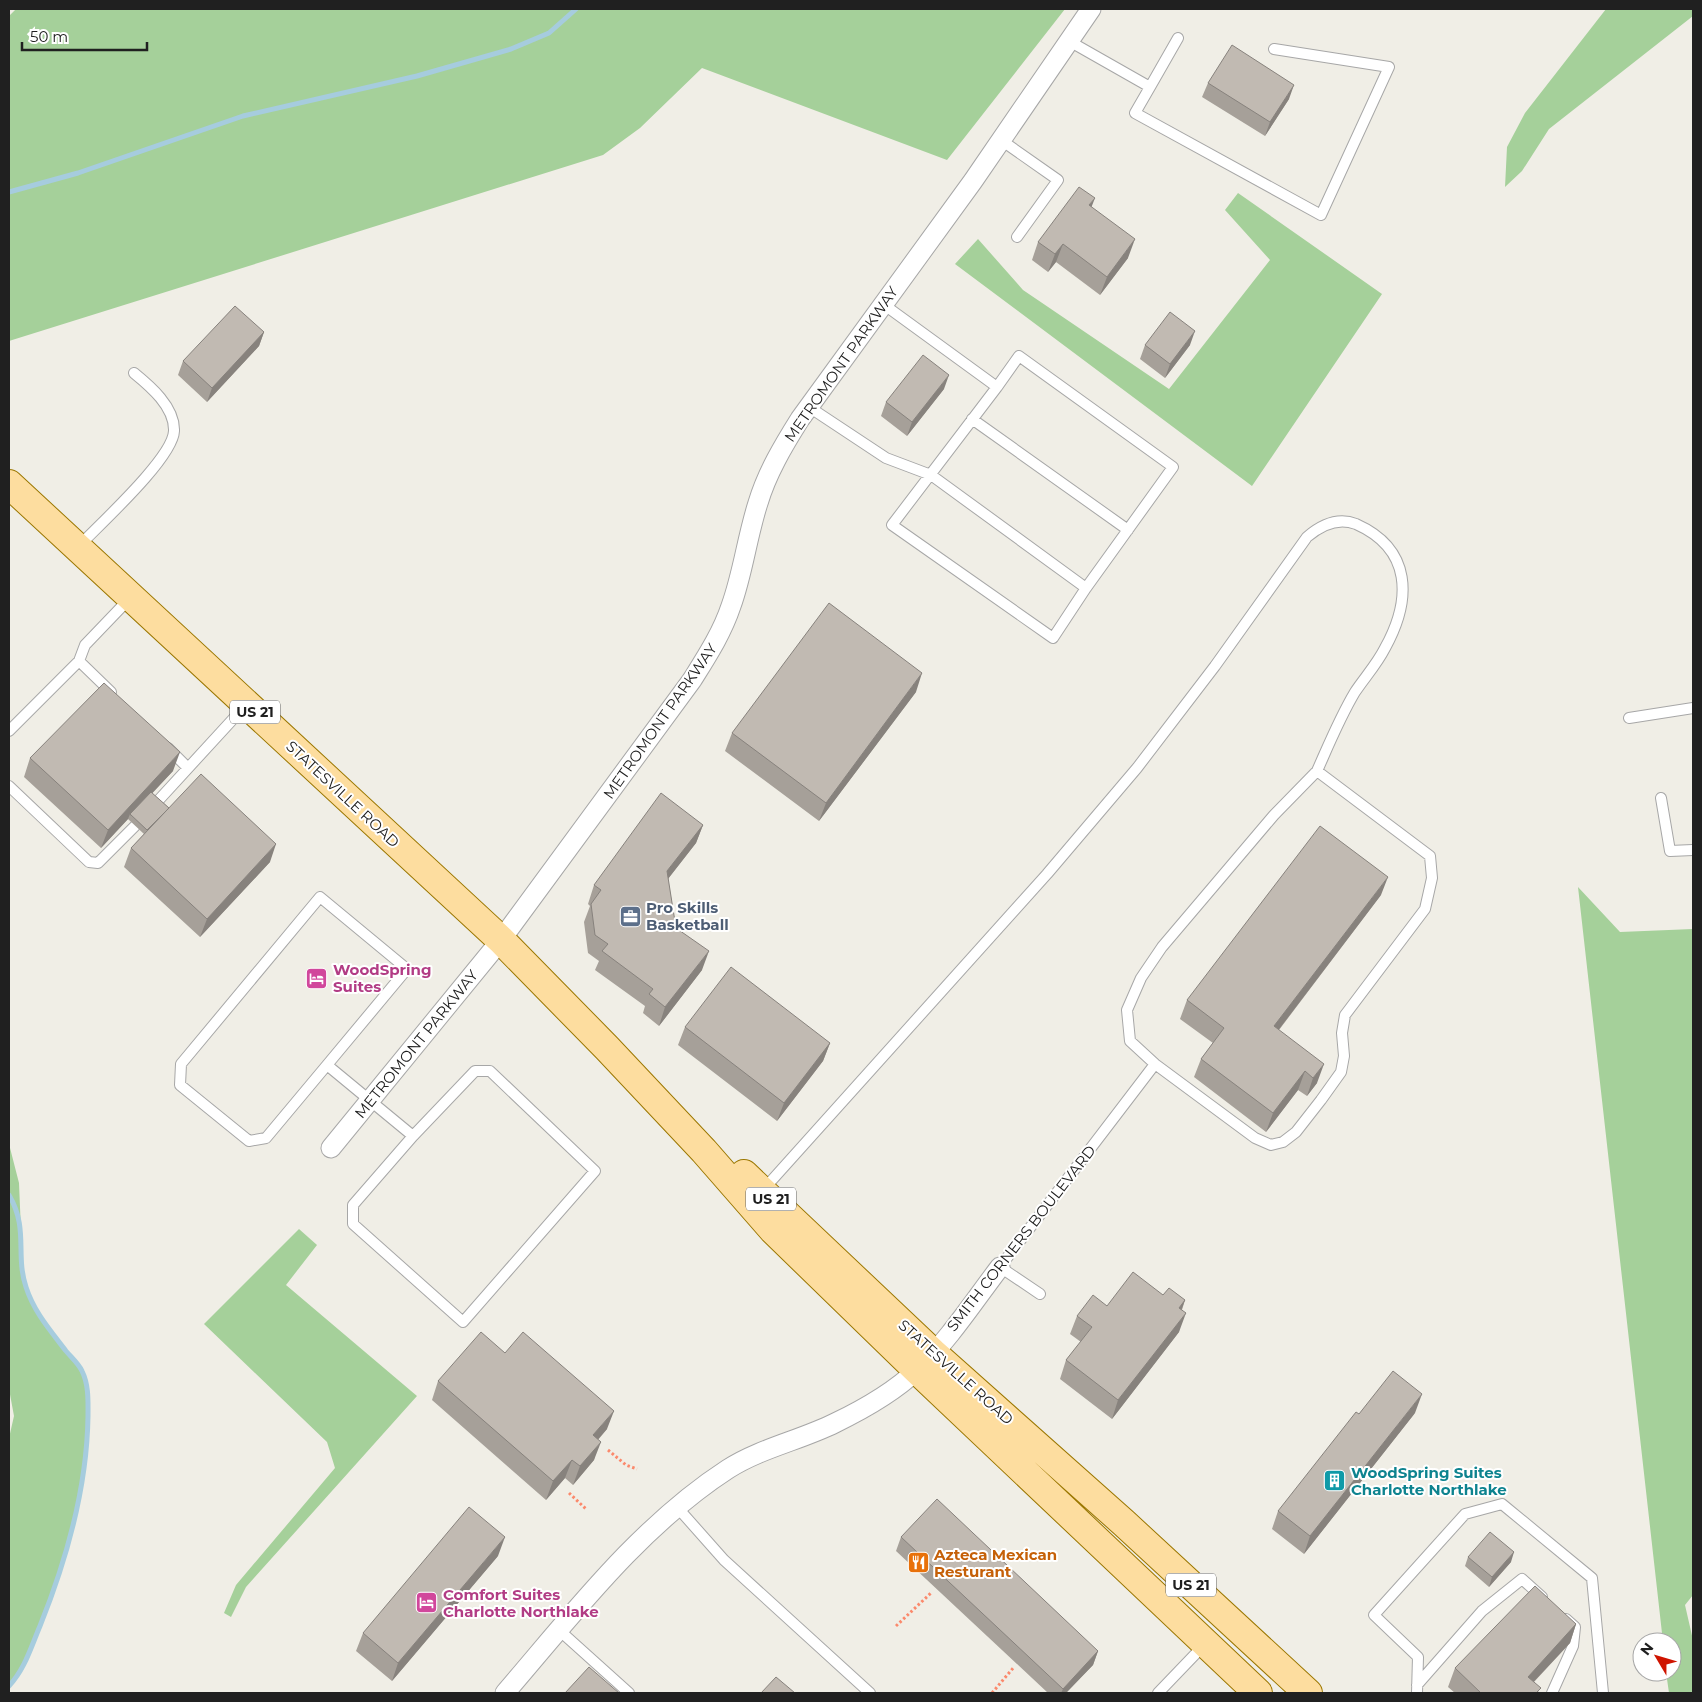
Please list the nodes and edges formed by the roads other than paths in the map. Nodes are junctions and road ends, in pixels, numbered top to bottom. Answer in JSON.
{"nodes":[{"id":1,"x":1091,"y":9,"type":"edge"},
{"id":2,"x":1178,"y":38,"type":"dead end"},
{"id":3,"x":1069,"y":41,"type":"junction"},
{"id":4,"x":1274,"y":49,"type":"dead end"},
{"id":5,"x":1150,"y":87,"type":"junction"},
{"id":6,"x":1001,"y":140,"type":"junction"},
{"id":7,"x":1017,"y":237,"type":"dead end"},
{"id":8,"x":884,"y":304,"type":"junction"},
{"id":9,"x":134,"y":372,"type":"dead end"},
{"id":10,"x":997,"y":386,"type":"junction"},
{"id":11,"x":809,"y":407,"type":"junction"},
{"id":12,"x":972,"y":419,"type":"junction"},
{"id":13,"x":931,"y":475,"type":"junction"},
{"id":14,"x":9,"y":484,"type":"edge"},
{"id":15,"x":1128,"y":530,"type":"junction"},
{"id":16,"x":77,"y":548,"type":"junction"},
{"id":17,"x":1086,"y":588,"type":"junction"},
{"id":18,"x":131,"y":597,"type":"junction"},
{"id":19,"x":79,"y":661,"type":"junction"},
{"id":20,"x":120,"y":701,"type":"edge"},
{"id":21,"x":247,"y":704,"type":"junction"},
{"id":22,"x":1693,"y":708,"type":"edge"},
{"id":23,"x":1629,"y":718,"type":"dead end"},
{"id":24,"x":9,"y":731,"type":"edge"},
{"id":25,"x":161,"y":741,"type":"edge"},
{"id":26,"x":188,"y":768,"type":"junction"},
{"id":27,"x":1318,"y":771,"type":"junction"},
{"id":28,"x":9,"y":786,"type":"edge"},
{"id":29,"x":1661,"y":798,"type":"dead end"},
{"id":30,"x":156,"y":802,"type":"edge"},
{"id":31,"x":135,"y":826,"type":"edge"},
{"id":32,"x":1693,"y":850,"type":"edge"},
{"id":33,"x":501,"y":940,"type":"junction"},
{"id":34,"x":607,"y":1048,"type":"junction"},
{"id":35,"x":1155,"y":1064,"type":"junction"},
{"id":36,"x":327,"y":1065,"type":"junction"},
{"id":37,"x":371,"y":1100,"type":"junction"},
{"id":38,"x":413,"y":1136,"type":"junction"},
{"id":39,"x":332,"y":1148,"type":"dead end"},
{"id":40,"x":762,"y":1191,"type":"junction"},
{"id":41,"x":1000,"y":1267,"type":"junction"},
{"id":42,"x":1040,"y":1294,"type":"dead end"},
{"id":43,"x":925,"y":1362,"type":"junction"},
{"id":44,"x":677,"y":1507,"type":"junction"},
{"id":45,"x":559,"y":1630,"type":"junction"},
{"id":46,"x":1206,"y":1644,"type":"junction"},
{"id":47,"x":1417,"y":1689,"type":"edge"},
{"id":48,"x":505,"y":1693,"type":"edge"},
{"id":49,"x":629,"y":1693,"type":"edge"},
{"id":50,"x":870,"y":1693,"type":"edge"},
{"id":51,"x":1158,"y":1693,"type":"edge"},
{"id":52,"x":1258,"y":1693,"type":"edge"},
{"id":53,"x":1308,"y":1693,"type":"edge"},
{"id":54,"x":1552,"y":1693,"type":"edge"},
{"id":55,"x":1603,"y":1693,"type":"edge"}],
"edges":[{"from":1,"to":3,"type":"street","name":"METROMONT PARKWAY"},
{"from":2,"to":5,"type":"lane"},
{"from":3,"to":5,"type":"lane"},
{"from":3,"to":6,"type":"street","name":"METROMONT PARKWAY"},
{"from":4,"to":5,"type":"lane"},
{"from":6,"to":7,"type":"lane"},
{"from":6,"to":8,"type":"street","name":"METROMONT PARKWAY"},
{"from":8,"to":10,"type":"lane"},
{"from":8,"to":11,"type":"street","name":"METROMONT PARKWAY"},
{"from":9,"to":16,"type":"lane"},
{"from":10,"to":12,"type":"lane"},
{"from":10,"to":15,"type":"lane"},
{"from":11,"to":13,"type":"lane"},
{"from":11,"to":33,"type":"street","name":"METROMONT PARKWAY"},
{"from":12,"to":13,"type":"lane"},
{"from":12,"to":15,"type":"lane"},
{"from":13,"to":17,"type":"lane"},
{"from":13,"to":17,"type":"lane"},
{"from":14,"to":16,"type":"main road","name":"STATESVILLE ROAD","number":"US 21"},
{"from":15,"to":17,"type":"lane"},
{"from":16,"to":18,"type":"main road","name":"STATESVILLE ROAD","number":"US 21"},
{"from":18,"to":19,"type":"lane"},
{"from":18,"to":21,"type":"main road","name":"STATESVILLE ROAD","number":"US 21"},
{"from":19,"to":20,"type":"lane"},
{"from":19,"to":24,"type":"lane"},
{"from":21,"to":26,"type":"lane"},
{"from":21,"to":33,"type":"main road","name":"STATESVILLE ROAD","number":"US 21"},
{"from":22,"to":23,"type":"lane"},
{"from":25,"to":26,"type":"lane"},
{"from":26,"to":30,"type":"lane"},
{"from":27,"to":35,"type":"lane"},
{"from":27,"to":35,"type":"lane"},
{"from":27,"to":40,"type":"lane"},
{"from":28,"to":31,"type":"lane"},
{"from":29,"to":32,"type":"lane"},
{"from":33,"to":34,"type":"main road","name":"STATESVILLE ROAD","number":"US 21"},
{"from":33,"to":37,"type":"street","name":"METROMONT PARKWAY"},
{"from":34,"to":40,"type":"main road","name":"STATESVILLE ROAD","number":"US 21"},
{"from":34,"to":43,"type":"main road","name":"STATESVILLE ROAD","number":"US 21"},
{"from":35,"to":41,"type":"lane","name":"SMITH CORNERS BOULEVARD"},
{"from":36,"to":36,"type":"lane"},
{"from":36,"to":37,"type":"lane"},
{"from":37,"to":38,"type":"lane"},
{"from":37,"to":39,"type":"street","name":"METROMONT PARKWAY"},
{"from":38,"to":38,"type":"lane"},
{"from":40,"to":43,"type":"main road","name":"STATESVILLE ROAD","number":"US 21"},
{"from":41,"to":42,"type":"lane"},
{"from":41,"to":43,"type":"street","name":"SMITH CORNERS BOULEVARD"},
{"from":43,"to":44,"type":"street","name":"SMITH CORNERS BOULEVARD"},
{"from":43,"to":46,"type":"main road","name":"STATESVILLE ROAD","number":"US 21"},
{"from":43,"to":53,"type":"main road","name":"STATESVILLE ROAD","number":"US 21"},
{"from":44,"to":45,"type":"street","name":"SMITH CORNERS BOULEVARD"},
{"from":44,"to":50,"type":"lane"},
{"from":45,"to":48,"type":"street","name":"SMITH CORNERS BOULEVARD"},
{"from":45,"to":49,"type":"lane"},
{"from":46,"to":51,"type":"lane"},
{"from":46,"to":52,"type":"main road","name":"STATESVILLE ROAD","number":"US 21"},
{"from":47,"to":54,"type":"lane"},
{"from":47,"to":55,"type":"lane"}]}
